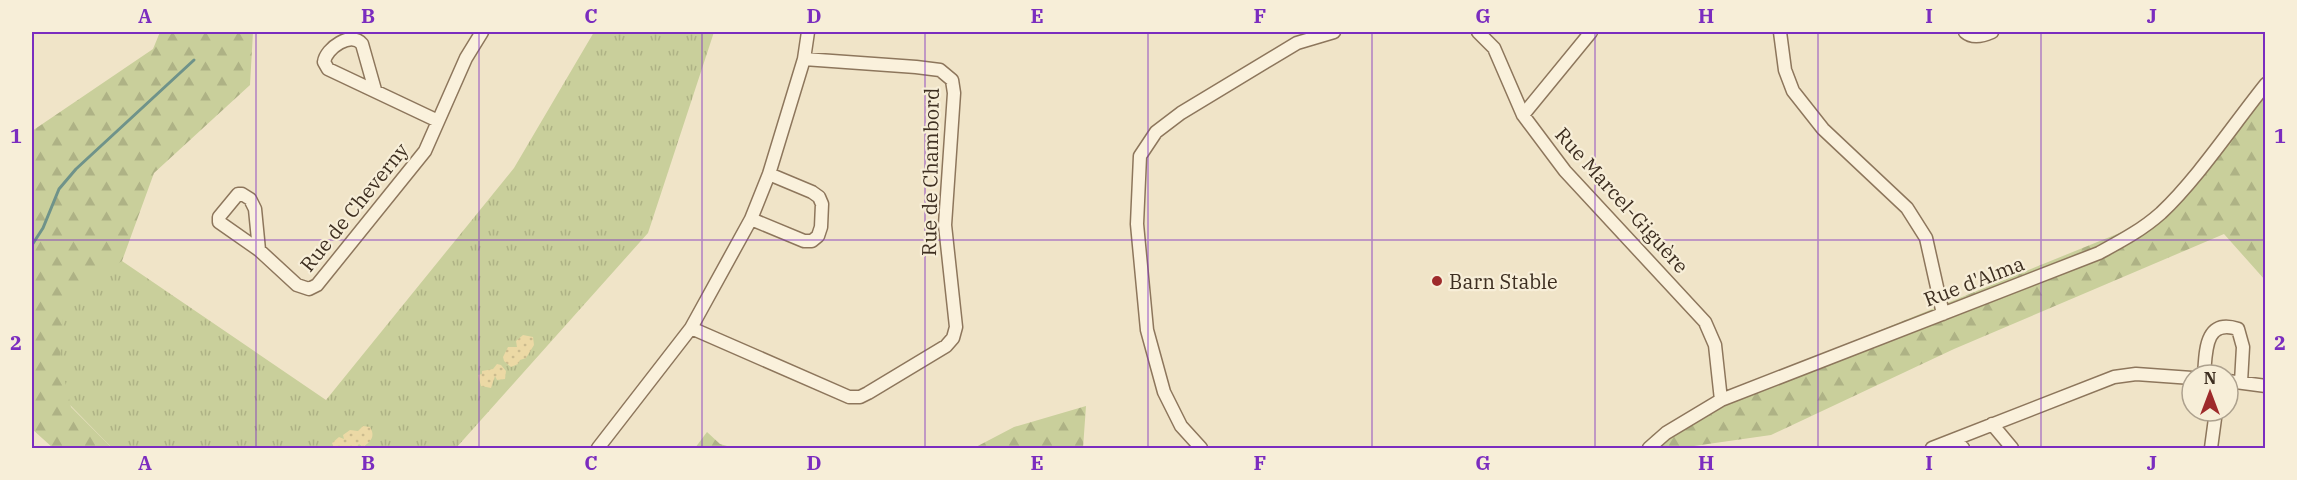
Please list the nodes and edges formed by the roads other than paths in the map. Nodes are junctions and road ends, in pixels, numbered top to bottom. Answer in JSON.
{"nodes":[{"id":1,"x":482,"y":32,"type":"edge"},
{"id":2,"x":808,"y":32,"type":"edge"},
{"id":3,"x":1334,"y":32,"type":"edge"},
{"id":4,"x":1478,"y":32,"type":"edge"},
{"id":5,"x":1591,"y":32,"type":"edge"},
{"id":6,"x":1780,"y":32,"type":"edge"},
{"id":7,"x":1965,"y":32,"type":"edge"},
{"id":8,"x":1992,"y":32,"type":"edge"},
{"id":9,"x":804,"y":59,"type":"junction"},
{"id":10,"x":2265,"y":84,"type":"edge"},
{"id":11,"x":375,"y":90,"type":"junction"},
{"id":12,"x":1523,"y":115,"type":"junction"},
{"id":13,"x":438,"y":121,"type":"junction"},
{"id":14,"x":769,"y":174,"type":"junction"},
{"id":15,"x":751,"y":219,"type":"junction"},
{"id":16,"x":259,"y":250,"type":"junction"},
{"id":17,"x":1942,"y":314,"type":"junction"},
{"id":18,"x":691,"y":328,"type":"junction"},
{"id":19,"x":2205,"y":363,"type":"edge"},
{"id":20,"x":2237,"y":363,"type":"edge"},
{"id":21,"x":2180,"y":377,"type":"edge"},
{"id":22,"x":2240,"y":383,"type":"edge"},
{"id":23,"x":2265,"y":386,"type":"edge"},
{"id":24,"x":1721,"y":400,"type":"junction"},
{"id":25,"x":2214,"y":423,"type":"edge"},
{"id":26,"x":1992,"y":424,"type":"junction"},
{"id":27,"x":1959,"y":444,"type":"edge"},
{"id":28,"x":598,"y":448,"type":"edge"},
{"id":29,"x":1202,"y":448,"type":"edge"},
{"id":30,"x":1649,"y":448,"type":"edge"},
{"id":31,"x":1932,"y":448,"type":"edge"},
{"id":32,"x":2012,"y":448,"type":"edge"},
{"id":33,"x":2211,"y":448,"type":"edge"}],
"edges":[{"from":1,"to":13,"type":"street","name":"Rue de Cheverny"},
{"from":2,"to":9,"type":"street"},
{"from":3,"to":29,"type":"street"},
{"from":4,"to":12,"type":"street","name":"Rue Marcel-Giguère"},
{"from":5,"to":12,"type":"street"},
{"from":6,"to":17,"type":"street"},
{"from":7,"to":8,"type":"street"},
{"from":9,"to":14,"type":"street"},
{"from":9,"to":18,"type":"street","name":"Rue de Chambord"},
{"from":10,"to":17,"type":"street","name":"Rue d'Alma"},
{"from":11,"to":11,"type":"street"},
{"from":11,"to":13,"type":"street"},
{"from":12,"to":24,"type":"street","name":"Rue Marcel-Giguère"},
{"from":13,"to":16,"type":"street","name":"Rue de Cheverny"},
{"from":14,"to":15,"type":"street"},
{"from":14,"to":15,"type":"street"},
{"from":15,"to":18,"type":"street"},
{"from":16,"to":16,"type":"street","name":"Rue de Cheverny"},
{"from":17,"to":24,"type":"street","name":"Rue d'Alma"},
{"from":18,"to":28,"type":"street"},
{"from":19,"to":20,"type":"street"},
{"from":21,"to":26,"type":"street"},
{"from":22,"to":23,"type":"street"},
{"from":24,"to":30,"type":"street","name":"Rue d'Alma"},
{"from":25,"to":33,"type":"street"},
{"from":26,"to":27,"type":"street"},
{"from":26,"to":32,"type":"street"},
{"from":27,"to":31,"type":"street"}]}
